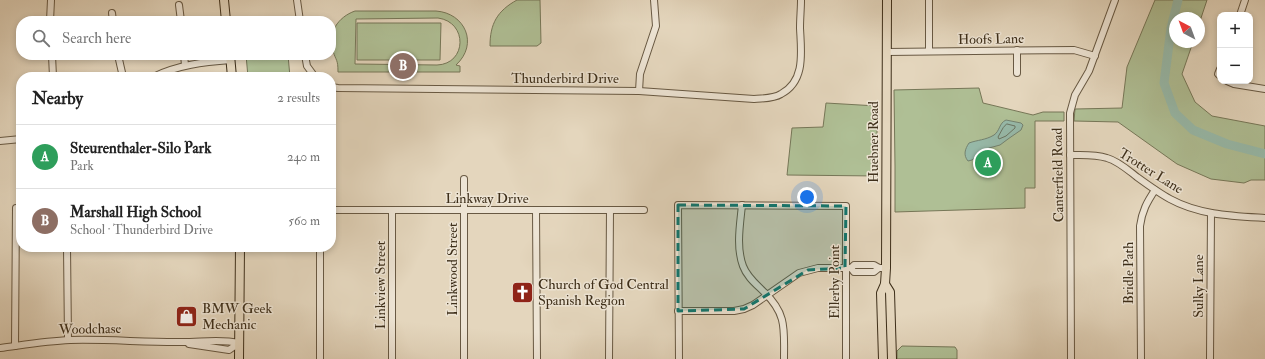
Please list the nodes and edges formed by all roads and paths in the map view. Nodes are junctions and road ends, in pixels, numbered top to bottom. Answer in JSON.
{"nodes":[{"id":1,"x":51,"y":0,"type":"edge"},
{"id":2,"x":224,"y":0,"type":"edge"},
{"id":3,"x":297,"y":0,"type":"edge"},
{"id":4,"x":654,"y":0,"type":"edge"},
{"id":5,"x":801,"y":0,"type":"edge"},
{"id":6,"x":887,"y":0,"type":"edge"},
{"id":7,"x":928,"y":0,"type":"edge"},
{"id":8,"x":1115,"y":0,"type":"edge"},
{"id":9,"x":1245,"y":0,"type":"edge"},
{"id":10,"x":179,"y":5,"type":"dead end"},
{"id":11,"x":1241,"y":12,"type":"edge"},
{"id":12,"x":112,"y":13,"type":"dead end"},
{"id":13,"x":50,"y":16,"type":"edge"},
{"id":14,"x":113,"y":16,"type":"edge"},
{"id":15,"x":180,"y":16,"type":"edge"},
{"id":16,"x":226,"y":16,"type":"edge"},
{"id":17,"x":299,"y":16,"type":"edge"},
{"id":18,"x":1017,"y":50,"type":"junction"},
{"id":19,"x":929,"y":51,"type":"junction"},
{"id":20,"x":887,"y":52,"type":"junction"},
{"id":21,"x":1095,"y":56,"type":"junction"},
{"id":22,"x":52,"y":60,"type":"edge"},
{"id":23,"x":119,"y":60,"type":"edge"},
{"id":24,"x":184,"y":60,"type":"edge"},
{"id":25,"x":217,"y":60,"type":"edge"},
{"id":26,"x":230,"y":60,"type":"edge"},
{"id":27,"x":306,"y":60,"type":"edge"},
{"id":28,"x":185,"y":65,"type":"junction"},
{"id":29,"x":53,"y":72,"type":"edge"},
{"id":30,"x":122,"y":72,"type":"edge"},
{"id":31,"x":164,"y":72,"type":"edge"},
{"id":32,"x":231,"y":72,"type":"edge"},
{"id":33,"x":311,"y":72,"type":"edge"},
{"id":34,"x":1017,"y":73,"type":"dead end"},
{"id":35,"x":1234,"y":84,"type":"edge"},
{"id":36,"x":336,"y":88,"type":"edge"},
{"id":37,"x":1265,"y":89,"type":"edge"},
{"id":38,"x":639,"y":91,"type":"junction"},
{"id":39,"x":16,"y":139,"type":"edge"},
{"id":40,"x":0,"y":141,"type":"edge"},
{"id":41,"x":1070,"y":155,"type":"junction"},
{"id":42,"x":464,"y":179,"type":"dead end"},
{"id":43,"x":1155,"y":190,"type":"junction"},
{"id":44,"x":742,"y":205,"type":"junction"},
{"id":45,"x":336,"y":210,"type":"edge"},
{"id":46,"x":392,"y":210,"type":"junction"},
{"id":47,"x":464,"y":210,"type":"junction"},
{"id":48,"x":536,"y":210,"type":"junction"},
{"id":49,"x":610,"y":210,"type":"junction"},
{"id":50,"x":644,"y":210,"type":"dead end"},
{"id":51,"x":1211,"y":213,"type":"junction"},
{"id":52,"x":1265,"y":218,"type":"edge"},
{"id":53,"x":18,"y":252,"type":"edge"},
{"id":54,"x":67,"y":252,"type":"edge"},
{"id":55,"x":240,"y":252,"type":"edge"},
{"id":56,"x":320,"y":252,"type":"edge"},
{"id":57,"x":848,"y":268,"type":"junction"},
{"id":58,"x":882,"y":268,"type":"junction"},
{"id":59,"x":885,"y":284,"type":"junction"},
{"id":60,"x":767,"y":295,"type":"junction"},
{"id":61,"x":678,"y":311,"type":"junction"},
{"id":62,"x":68,"y":340,"type":"junction"},
{"id":63,"x":239,"y":343,"type":"junction"},
{"id":64,"x":15,"y":346,"type":"junction"},
{"id":65,"x":0,"y":348,"type":"edge"},
{"id":66,"x":239,"y":359,"type":"edge"},
{"id":67,"x":320,"y":359,"type":"edge"},
{"id":68,"x":392,"y":359,"type":"edge"},
{"id":69,"x":464,"y":359,"type":"edge"},
{"id":70,"x":537,"y":359,"type":"edge"},
{"id":71,"x":609,"y":359,"type":"edge"},
{"id":72,"x":679,"y":359,"type":"edge"},
{"id":73,"x":784,"y":359,"type":"edge"},
{"id":74,"x":846,"y":359,"type":"edge"},
{"id":75,"x":883,"y":359,"type":"edge"},
{"id":76,"x":892,"y":359,"type":"edge"},
{"id":77,"x":1071,"y":359,"type":"edge"},
{"id":78,"x":1141,"y":359,"type":"edge"},
{"id":79,"x":1210,"y":359,"type":"edge"}],
"edges":[{"from":1,"to":13,"type":"street"},
{"from":2,"to":16,"type":"main road"},
{"from":3,"to":17,"type":"street"},
{"from":4,"to":38,"type":"street"},
{"from":5,"to":38,"type":"street","name":"Thunderbird Drive"},
{"from":6,"to":20,"type":"main road","name":"Huebner Road"},
{"from":7,"to":19,"type":"street"},
{"from":8,"to":21,"type":"street","name":"Canterfield Road"},
{"from":9,"to":11,"type":"street"},
{"from":10,"to":15,"type":"street"},
{"from":12,"to":14,"type":"street"},
{"from":18,"to":19,"type":"street","name":"Hoofs Lane"},
{"from":18,"to":21,"type":"street","name":"Hoofs Lane"},
{"from":18,"to":34,"type":"street"},
{"from":19,"to":20,"type":"street","name":"Hoofs Lane"},
{"from":20,"to":58,"type":"main road","name":"Huebner Road"},
{"from":21,"to":41,"type":"street","name":"Canterfield Road"},
{"from":22,"to":29,"type":"street"},
{"from":23,"to":30,"type":"street"},
{"from":24,"to":28,"type":"street"},
{"from":25,"to":28,"type":"street"},
{"from":26,"to":32,"type":"main road"},
{"from":27,"to":33,"type":"street"},
{"from":28,"to":31,"type":"street"},
{"from":35,"to":37,"type":"street"},
{"from":36,"to":38,"type":"street","name":"Thunderbird Drive"},
{"from":39,"to":40,"type":"street"},
{"from":41,"to":43,"type":"street","name":"Trotter Lane"},
{"from":41,"to":77,"type":"street","name":"Canterfield Road"},
{"from":42,"to":47,"type":"street","name":"Linkwood Street"},
{"from":43,"to":51,"type":"street","name":"Trotter Lane"},
{"from":43,"to":78,"type":"street","name":"Bridle Path"},
{"from":44,"to":57,"type":"street","name":"Ellerby Point"},
{"from":44,"to":60,"type":"street"},
{"from":44,"to":61,"type":"street"},
{"from":45,"to":46,"type":"street","name":"Linkway Drive"},
{"from":46,"to":47,"type":"street","name":"Linkway Drive"},
{"from":46,"to":68,"type":"street","name":"Linkview Street"},
{"from":47,"to":48,"type":"street","name":"Linkway Drive"},
{"from":47,"to":69,"type":"street","name":"Linkwood Street"},
{"from":48,"to":49,"type":"street","name":"Linkway Drive"},
{"from":48,"to":70,"type":"street"},
{"from":49,"to":50,"type":"street","name":"Linkway Drive"},
{"from":49,"to":71,"type":"street"},
{"from":51,"to":52,"type":"street","name":"Trotter Lane"},
{"from":51,"to":79,"type":"street","name":"Sulky Lane"},
{"from":53,"to":64,"type":"street"},
{"from":54,"to":62,"type":"street"},
{"from":55,"to":63,"type":"main road"},
{"from":56,"to":67,"type":"street"},
{"from":57,"to":58,"type":"street"},
{"from":57,"to":60,"type":"street"},
{"from":57,"to":74,"type":"street","name":"Ellerby Point"},
{"from":58,"to":59,"type":"main road","name":"Huebner Road"},
{"from":59,"to":75,"type":"main road","name":"Huebner Road"},
{"from":59,"to":76,"type":"main road","name":"Huebner Road"},
{"from":60,"to":61,"type":"street"},
{"from":60,"to":73,"type":"street"},
{"from":61,"to":72,"type":"street"},
{"from":62,"to":63,"type":"street","name":"Woodchase"},
{"from":62,"to":64,"type":"street","name":"Woodchase"},
{"from":63,"to":66,"type":"main road"},
{"from":64,"to":65,"type":"street","name":"Woodchase"}]}
